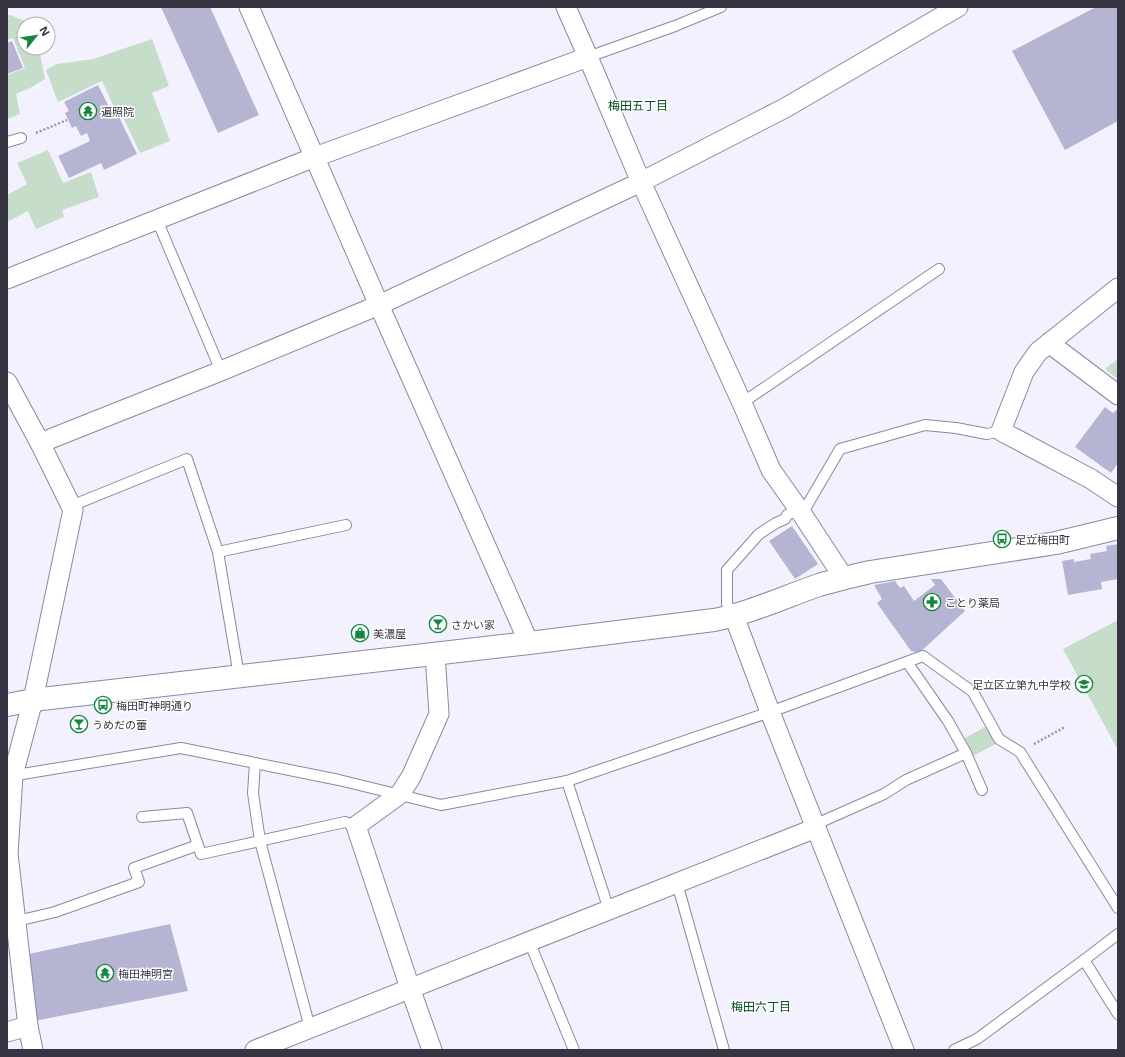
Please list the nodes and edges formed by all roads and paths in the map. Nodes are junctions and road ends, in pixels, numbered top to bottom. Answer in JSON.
{"nodes":[{"id":1,"x":249,"y":7,"type":"edge"},
{"id":2,"x":566,"y":7,"type":"edge"},
{"id":3,"x":721,"y":7,"type":"edge"},
{"id":4,"x":958,"y":7,"type":"edge"},
{"id":5,"x":588,"y":57,"type":"junction"},
{"id":6,"x":66,"y":120,"type":"dead end"},
{"id":7,"x":53,"y":126,"type":"dead end"},
{"id":8,"x":22,"y":138,"type":"dead end"},
{"id":9,"x":7,"y":142,"type":"edge"},
{"id":10,"x":315,"y":157,"type":"junction"},
{"id":11,"x":641,"y":182,"type":"junction"},
{"id":12,"x":157,"y":220,"type":"junction"},
{"id":13,"x":939,"y":269,"type":"dead end"},
{"id":14,"x":7,"y":279,"type":"edge"},
{"id":15,"x":1118,"y":288,"type":"edge"},
{"id":16,"x":379,"y":305,"type":"junction"},
{"id":17,"x":1049,"y":343,"type":"junction"},
{"id":18,"x":221,"y":371,"type":"junction"},
{"id":19,"x":7,"y":382,"type":"edge"},
{"id":20,"x":1118,"y":395,"type":"edge"},
{"id":21,"x":742,"y":403,"type":"junction"},
{"id":22,"x":1001,"y":431,"type":"junction"},
{"id":23,"x":40,"y":443,"type":"junction"},
{"id":24,"x":1118,"y":496,"type":"edge"},
{"id":25,"x":71,"y":506,"type":"junction"},
{"id":26,"x":800,"y":511,"type":"junction"},
{"id":27,"x":346,"y":525,"type":"dead end"},
{"id":28,"x":1118,"y":528,"type":"edge"},
{"id":29,"x":218,"y":552,"type":"junction"},
{"id":30,"x":844,"y":578,"type":"junction"},
{"id":31,"x":734,"y":616,"type":"junction"},
{"id":32,"x":529,"y":643,"type":"junction"},
{"id":33,"x":435,"y":654,"type":"junction"},
{"id":34,"x":906,"y":662,"type":"junction"},
{"id":35,"x":239,"y":676,"type":"junction"},
{"id":36,"x":33,"y":700,"type":"junction"},
{"id":37,"x":7,"y":705,"type":"edge"},
{"id":38,"x":770,"y":712,"type":"junction"},
{"id":39,"x":1065,"y":727,"type":"dead end"},
{"id":40,"x":1020,"y":752,"type":"junction"},
{"id":41,"x":966,"y":754,"type":"junction"},
{"id":42,"x":255,"y":763,"type":"junction"},
{"id":43,"x":10,"y":776,"type":"edge"},
{"id":44,"x":567,"y":781,"type":"junction"},
{"id":45,"x":982,"y":790,"type":"dead end"},
{"id":46,"x":400,"y":794,"type":"junction"},
{"id":47,"x":142,"y":817,"type":"dead end"},
{"id":48,"x":356,"y":826,"type":"junction"},
{"id":49,"x":815,"y":826,"type":"junction"},
{"id":50,"x":260,"y":841,"type":"junction"},
{"id":51,"x":198,"y":845,"type":"junction"},
{"id":52,"x":677,"y":883,"type":"junction"},
{"id":53,"x":1118,"y":908,"type":"edge"},
{"id":54,"x":609,"y":910,"type":"junction"},
{"id":55,"x":13,"y":912,"type":"edge"},
{"id":56,"x":1118,"y":934,"type":"edge"},
{"id":57,"x":529,"y":941,"type":"junction"},
{"id":58,"x":1084,"y":960,"type":"junction"},
{"id":59,"x":410,"y":988,"type":"junction"},
{"id":60,"x":1118,"y":1014,"type":"edge"},
{"id":61,"x":28,"y":1026,"type":"junction"},
{"id":62,"x":310,"y":1028,"type":"junction"},
{"id":63,"x":7,"y":1032,"type":"edge"},
{"id":64,"x":33,"y":1050,"type":"edge"},
{"id":65,"x":255,"y":1050,"type":"edge"},
{"id":66,"x":432,"y":1050,"type":"edge"},
{"id":67,"x":574,"y":1050,"type":"edge"},
{"id":68,"x":724,"y":1050,"type":"edge"},
{"id":69,"x":904,"y":1050,"type":"edge"},
{"id":70,"x":954,"y":1050,"type":"edge"}],
"edges":[{"from":1,"to":10,"type":"street"},
{"from":2,"to":5,"type":"street"},
{"from":3,"to":5,"type":"lane"},
{"from":4,"to":11,"type":"street"},
{"from":5,"to":10,"type":"street"},
{"from":5,"to":11,"type":"street"},
{"from":6,"to":7,"type":"path"},
{"from":8,"to":9,"type":"lane"},
{"from":10,"to":12,"type":"street"},
{"from":10,"to":16,"type":"street"},
{"from":11,"to":16,"type":"street"},
{"from":11,"to":21,"type":"street"},
{"from":12,"to":14,"type":"street"},
{"from":12,"to":18,"type":"lane"},
{"from":13,"to":21,"type":"lane"},
{"from":15,"to":17,"type":"street"},
{"from":16,"to":18,"type":"street"},
{"from":16,"to":32,"type":"street"},
{"from":17,"to":20,"type":"street"},
{"from":17,"to":22,"type":"street"},
{"from":18,"to":23,"type":"street"},
{"from":19,"to":23,"type":"street"},
{"from":21,"to":26,"type":"street"},
{"from":22,"to":24,"type":"street"},
{"from":22,"to":26,"type":"lane"},
{"from":23,"to":25,"type":"street"},
{"from":25,"to":29,"type":"lane"},
{"from":25,"to":36,"type":"street"},
{"from":26,"to":30,"type":"street"},
{"from":26,"to":31,"type":"lane"},
{"from":27,"to":29,"type":"lane"},
{"from":28,"to":30,"type":"street"},
{"from":29,"to":35,"type":"lane"},
{"from":30,"to":31,"type":"street"},
{"from":31,"to":32,"type":"street"},
{"from":31,"to":38,"type":"street"},
{"from":32,"to":33,"type":"street"},
{"from":33,"to":35,"type":"street"},
{"from":33,"to":46,"type":"street"},
{"from":34,"to":38,"type":"lane"},
{"from":34,"to":40,"type":"lane"},
{"from":34,"to":41,"type":"lane"},
{"from":35,"to":36,"type":"street"},
{"from":36,"to":37,"type":"street"},
{"from":36,"to":43,"type":"street"},
{"from":38,"to":44,"type":"lane"},
{"from":38,"to":49,"type":"street"},
{"from":39,"to":40,"type":"path"},
{"from":40,"to":53,"type":"lane"},
{"from":41,"to":45,"type":"lane"},
{"from":41,"to":49,"type":"lane"},
{"from":42,"to":43,"type":"lane"},
{"from":42,"to":46,"type":"lane"},
{"from":42,"to":50,"type":"lane"},
{"from":43,"to":55,"type":"street"},
{"from":44,"to":46,"type":"lane"},
{"from":44,"to":54,"type":"lane"},
{"from":46,"to":48,"type":"street"},
{"from":47,"to":51,"type":"lane"},
{"from":48,"to":50,"type":"lane"},
{"from":48,"to":59,"type":"street"},
{"from":49,"to":52,"type":"street"},
{"from":49,"to":69,"type":"street"},
{"from":50,"to":51,"type":"lane"},
{"from":50,"to":62,"type":"lane"},
{"from":51,"to":55,"type":"lane"},
{"from":52,"to":54,"type":"street"},
{"from":52,"to":68,"type":"lane"},
{"from":54,"to":57,"type":"street"},
{"from":55,"to":61,"type":"street"},
{"from":56,"to":58,"type":"lane"},
{"from":57,"to":59,"type":"street"},
{"from":57,"to":67,"type":"lane"},
{"from":58,"to":60,"type":"lane"},
{"from":58,"to":70,"type":"lane"},
{"from":59,"to":62,"type":"street"},
{"from":59,"to":66,"type":"street"},
{"from":61,"to":63,"type":"street"},
{"from":61,"to":64,"type":"street"},
{"from":62,"to":65,"type":"street"}]}
